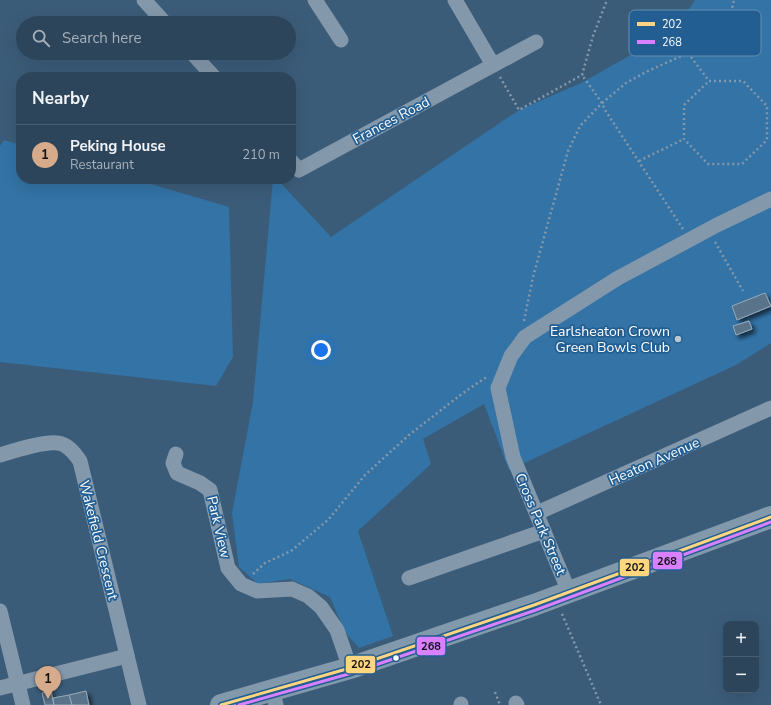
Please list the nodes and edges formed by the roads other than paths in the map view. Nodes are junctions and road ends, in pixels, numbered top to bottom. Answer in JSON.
{"nodes":[{"id":1,"x":144,"y":0,"type":"edge"},
{"id":2,"x":315,"y":0,"type":"edge"},
{"id":3,"x":455,"y":0,"type":"edge"},
{"id":4,"x":159,"y":16,"type":"edge"},
{"id":5,"x":341,"y":40,"type":"dead end"},
{"id":6,"x":536,"y":42,"type":"dead end"},
{"id":7,"x":198,"y":60,"type":"edge"},
{"id":8,"x":493,"y":65,"type":"junction"},
{"id":9,"x":209,"y":72,"type":"edge"},
{"id":10,"x":296,"y":167,"type":"edge"},
{"id":11,"x":771,"y":199,"type":"edge"},
{"id":12,"x":771,"y":408,"type":"edge"},
{"id":13,"x":176,"y":454,"type":"dead end"},
{"id":14,"x":0,"y":455,"type":"edge"},
{"id":15,"x":537,"y":513,"type":"junction"},
{"id":16,"x":771,"y":517,"type":"edge"},
{"id":17,"x":544,"y":531,"type":"junction"},
{"id":18,"x":409,"y":578,"type":"dead end"},
{"id":19,"x":562,"y":594,"type":"junction"},
{"id":20,"x":0,"y":611,"type":"edge"},
{"id":21,"x":127,"y":656,"type":"junction"},
{"id":22,"x":350,"y":668,"type":"junction"},
{"id":23,"x":18,"y":684,"type":"junction"},
{"id":24,"x":0,"y":688,"type":"edge"},
{"id":25,"x":274,"y":698,"type":"edge"},
{"id":26,"x":225,"y":704,"type":"edge"},
{"id":27,"x":23,"y":705,"type":"edge"},
{"id":28,"x":139,"y":705,"type":"edge"}],
"edges":[{"from":1,"to":4,"type":"street"},
{"from":2,"to":5,"type":"street"},
{"from":3,"to":8,"type":"street"},
{"from":6,"to":8,"type":"street","name":"Frances Road"},
{"from":7,"to":9,"type":"street"},
{"from":8,"to":10,"type":"street","name":"Frances Road"},
{"from":11,"to":15,"type":"street","name":"Cross Park Street"},
{"from":12,"to":15,"type":"street","name":"Heaton Avenue"},
{"from":13,"to":22,"type":"street","name":"Park View"},
{"from":14,"to":21,"type":"street","name":"Wakefield Crescent"},
{"from":15,"to":17,"type":"street","name":"Cross Park Street"},
{"from":16,"to":19,"type":"highway"},
{"from":17,"to":18,"type":"street"},
{"from":17,"to":19,"type":"street","name":"Cross Park Street"},
{"from":19,"to":22,"type":"highway"},
{"from":20,"to":23,"type":"street"},
{"from":21,"to":23,"type":"street"},
{"from":21,"to":28,"type":"street","name":"Wakefield Crescent"},
{"from":22,"to":25,"type":"highway"},
{"from":23,"to":24,"type":"street"},
{"from":23,"to":27,"type":"street"},
{"from":25,"to":26,"type":"highway"}]}
